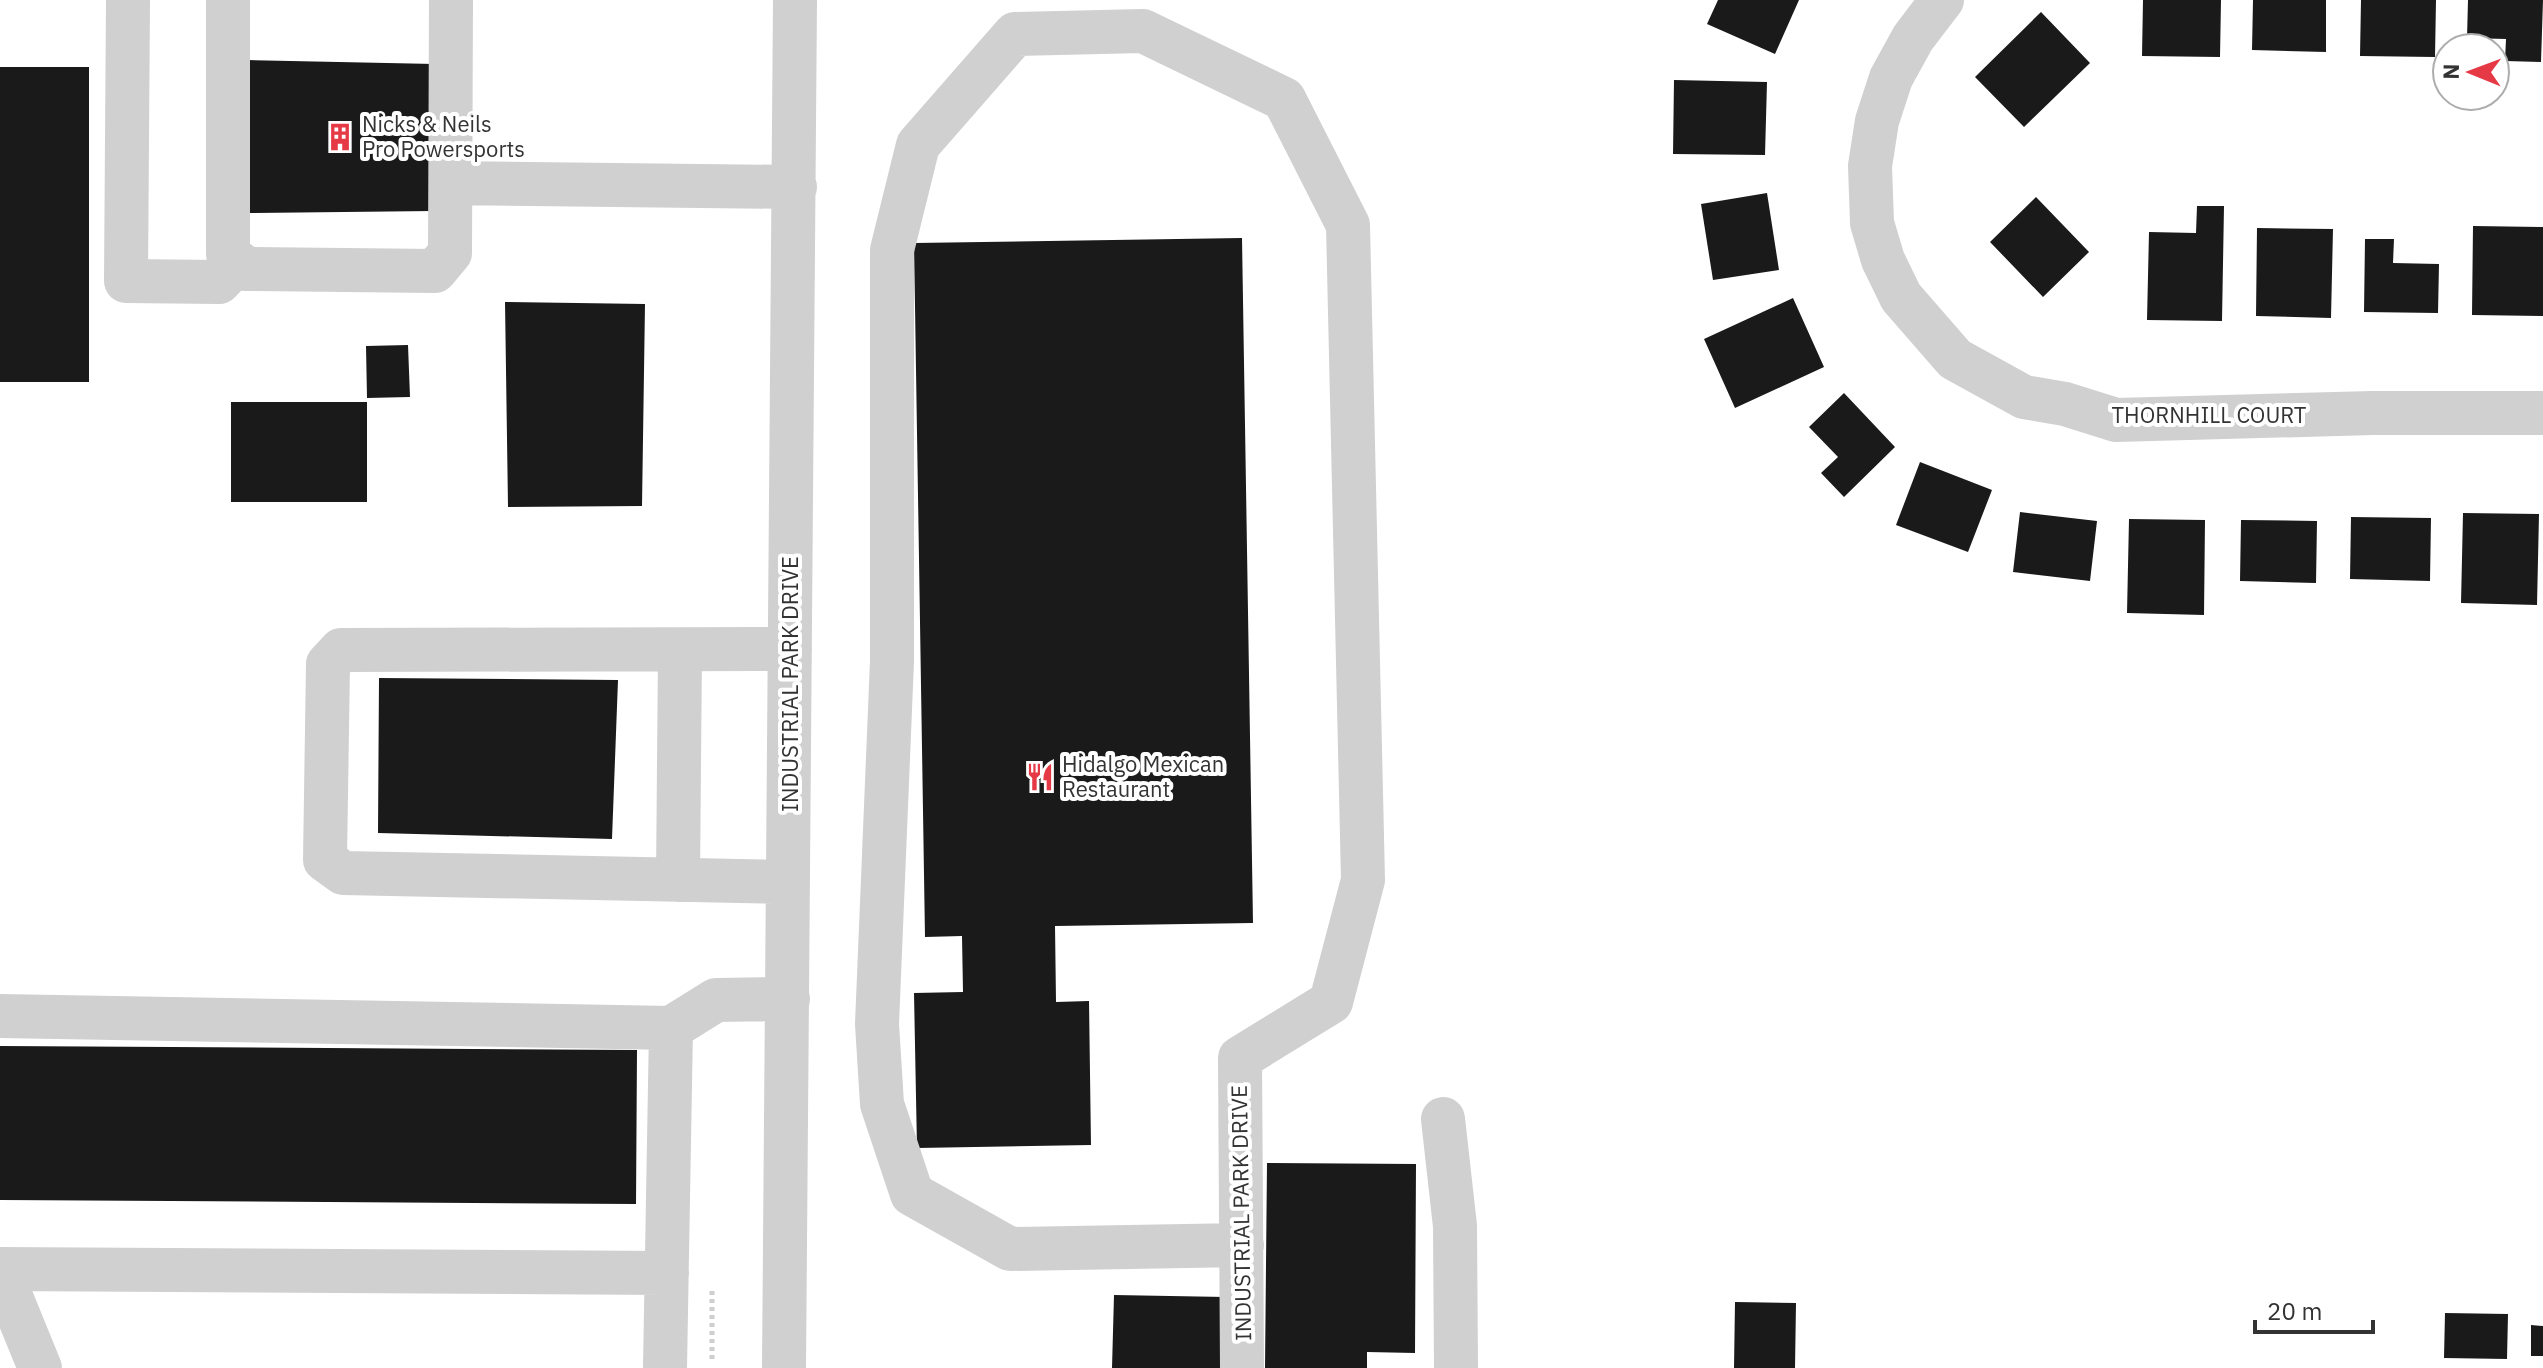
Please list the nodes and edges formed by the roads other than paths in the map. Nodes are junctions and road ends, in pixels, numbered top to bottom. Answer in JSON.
{"nodes":[{"id":1,"x":128,"y":0,"type":"edge"},
{"id":2,"x":228,"y":0,"type":"edge"},
{"id":3,"x":451,"y":0,"type":"edge"},
{"id":4,"x":795,"y":0,"type":"edge"},
{"id":5,"x":1942,"y":0,"type":"edge"},
{"id":6,"x":451,"y":183,"type":"junction"},
{"id":7,"x":795,"y":187,"type":"junction"},
{"id":8,"x":238,"y":262,"type":"junction"},
{"id":9,"x":2543,"y":413,"type":"edge"},
{"id":10,"x":790,"y":649,"type":"junction"},
{"id":11,"x":680,"y":650,"type":"junction"},
{"id":12,"x":678,"y":880,"type":"junction"},
{"id":13,"x":788,"y":882,"type":"junction"},
{"id":14,"x":788,"y":999,"type":"junction"},
{"id":15,"x":0,"y":1016,"type":"edge"},
{"id":16,"x":671,"y":1028,"type":"junction"},
{"id":17,"x":1443,"y":1119,"type":"dead end"},
{"id":18,"x":1242,"y":1245,"type":"junction"},
{"id":19,"x":0,"y":1270,"type":"edge"},
{"id":20,"x":667,"y":1273,"type":"junction"},
{"id":21,"x":40,"y":1368,"type":"edge"},
{"id":22,"x":665,"y":1368,"type":"edge"},
{"id":23,"x":784,"y":1368,"type":"edge"},
{"id":24,"x":1242,"y":1368,"type":"edge"},
{"id":25,"x":1456,"y":1368,"type":"edge"}],
"edges":[{"from":1,"to":8,"type":"street"},
{"from":2,"to":8,"type":"street"},
{"from":3,"to":6,"type":"street"},
{"from":4,"to":7,"type":"street","name":"INDUSTRIAL PARK DRIVE"},
{"from":5,"to":9,"type":"street","name":"THORNHILL COURT"},
{"from":6,"to":7,"type":"street"},
{"from":6,"to":8,"type":"street"},
{"from":7,"to":10,"type":"street","name":"INDUSTRIAL PARK DRIVE"},
{"from":10,"to":11,"type":"street"},
{"from":10,"to":13,"type":"street","name":"INDUSTRIAL PARK DRIVE"},
{"from":11,"to":12,"type":"street"},
{"from":11,"to":12,"type":"street"},
{"from":12,"to":13,"type":"street"},
{"from":13,"to":14,"type":"street","name":"INDUSTRIAL PARK DRIVE"},
{"from":14,"to":16,"type":"street"},
{"from":14,"to":23,"type":"street","name":"INDUSTRIAL PARK DRIVE"},
{"from":15,"to":16,"type":"street"},
{"from":16,"to":20,"type":"street"},
{"from":17,"to":25,"type":"street"},
{"from":18,"to":18,"type":"street","name":"INDUSTRIAL PARK DRIVE"},
{"from":18,"to":24,"type":"street","name":"INDUSTRIAL PARK DRIVE"},
{"from":19,"to":20,"type":"street"},
{"from":19,"to":21,"type":"street"},
{"from":20,"to":22,"type":"street"}]}
